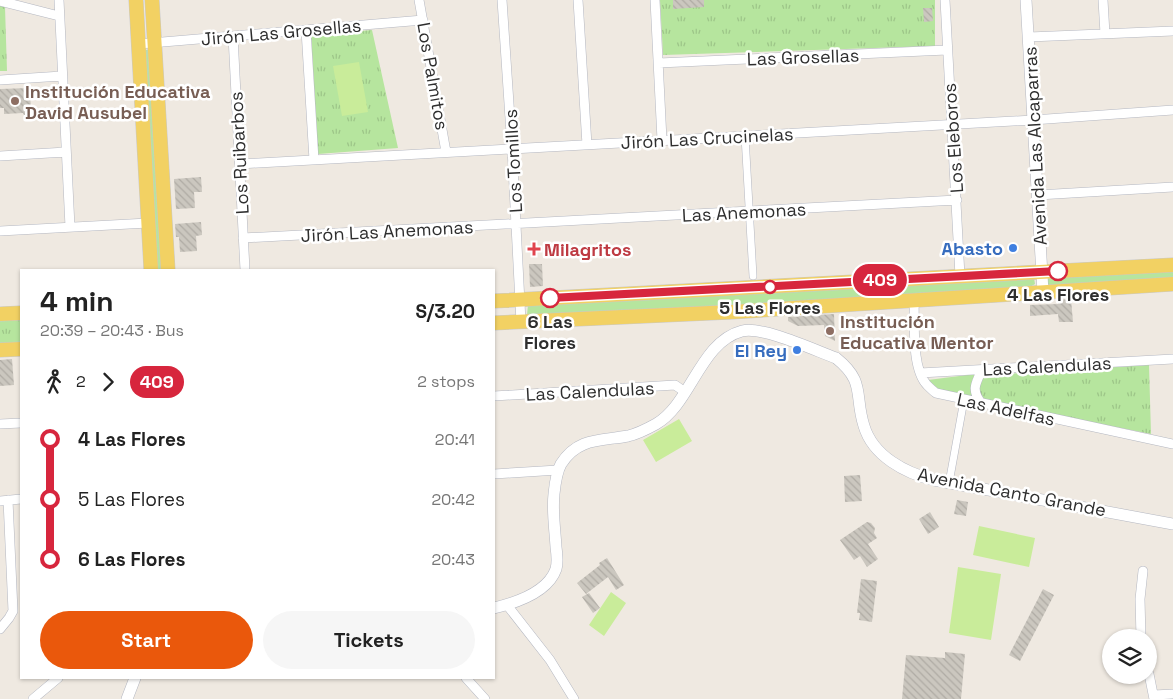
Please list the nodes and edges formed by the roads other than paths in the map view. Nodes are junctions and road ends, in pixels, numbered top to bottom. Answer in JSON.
{"nodes":[{"id":1,"x":59,"y":0,"type":"edge"},
{"id":2,"x":136,"y":0,"type":"edge"},
{"id":3,"x":152,"y":0,"type":"edge"},
{"id":4,"x":419,"y":0,"type":"edge"},
{"id":5,"x":502,"y":0,"type":"edge"},
{"id":6,"x":578,"y":0,"type":"edge"},
{"id":7,"x":655,"y":0,"type":"edge"},
{"id":8,"x":945,"y":0,"type":"edge"},
{"id":9,"x":1026,"y":0,"type":"edge"},
{"id":10,"x":1103,"y":0,"type":"edge"},
{"id":11,"x":0,"y":2,"type":"edge"},
{"id":12,"x":60,"y":16,"type":"junction"},
{"id":13,"x":423,"y":20,"type":"junction"},
{"id":14,"x":306,"y":30,"type":"junction"},
{"id":15,"x":1173,"y":31,"type":"edge"},
{"id":16,"x":1105,"y":34,"type":"junction"},
{"id":17,"x":233,"y":36,"type":"junction"},
{"id":18,"x":1029,"y":37,"type":"junction"},
{"id":19,"x":155,"y":43,"type":"junction"},
{"id":20,"x":139,"y":44,"type":"junction"},
{"id":21,"x":947,"y":50,"type":"junction"},
{"id":22,"x":659,"y":63,"type":"junction"},
{"id":23,"x":62,"y":76,"type":"junction"},
{"id":24,"x":0,"y":80,"type":"edge"},
{"id":25,"x":1173,"y":110,"type":"edge"},
{"id":26,"x":1033,"y":120,"type":"junction"},
{"id":27,"x":952,"y":124,"type":"junction"},
{"id":28,"x":745,"y":136,"type":"junction"},
{"id":29,"x":662,"y":140,"type":"junction"},
{"id":30,"x":587,"y":145,"type":"junction"},
{"id":31,"x":512,"y":148,"type":"junction"},
{"id":32,"x":66,"y":152,"type":"junction"},
{"id":33,"x":446,"y":152,"type":"junction"},
{"id":34,"x":0,"y":156,"type":"edge"},
{"id":35,"x":314,"y":160,"type":"junction"},
{"id":36,"x":240,"y":164,"type":"junction"},
{"id":37,"x":1173,"y":188,"type":"edge"},
{"id":38,"x":1038,"y":194,"type":"junction"},
{"id":39,"x":956,"y":200,"type":"junction"},
{"id":40,"x":750,"y":212,"type":"junction"},
{"id":41,"x":148,"y":224,"type":"junction"},
{"id":42,"x":516,"y":224,"type":"junction"},
{"id":43,"x":531,"y":224,"type":"joint"},
{"id":44,"x":70,"y":228,"type":"junction"},
{"id":45,"x":0,"y":232,"type":"edge"},
{"id":46,"x":243,"y":238,"type":"junction"},
{"id":47,"x":1173,"y":265,"type":"edge"},
{"id":48,"x":150,"y":269,"type":"edge"},
{"id":49,"x":168,"y":269,"type":"edge"},
{"id":50,"x":245,"y":269,"type":"edge"},
{"id":51,"x":1042,"y":272,"type":"junction"},
{"id":52,"x":753,"y":276,"type":"dead end"},
{"id":53,"x":960,"y":276,"type":"junction"},
{"id":54,"x":1173,"y":284,"type":"edge"},
{"id":55,"x":1043,"y":292,"type":"junction"},
{"id":56,"x":520,"y":299,"type":"junction"},
{"id":57,"x":495,"y":300,"type":"edge"},
{"id":58,"x":914,"y":300,"type":"junction"},
{"id":59,"x":20,"y":313,"type":"edge"},
{"id":60,"x":0,"y":314,"type":"edge"},
{"id":61,"x":521,"y":322,"type":"junction"},
{"id":62,"x":495,"y":323,"type":"edge"},
{"id":63,"x":20,"y":349,"type":"edge"},
{"id":64,"x":0,"y":350,"type":"edge"},
{"id":65,"x":1173,"y":359,"type":"edge"},
{"id":66,"x":982,"y":370,"type":"junction"},
{"id":67,"x":920,"y":373,"type":"junction"},
{"id":68,"x":685,"y":392,"type":"junction"},
{"id":69,"x":495,"y":396,"type":"edge"},
{"id":70,"x":964,"y":400,"type":"junction"},
{"id":71,"x":982,"y":404,"type":"junction"},
{"id":72,"x":20,"y":423,"type":"edge"},
{"id":73,"x":0,"y":424,"type":"edge"},
{"id":74,"x":1173,"y":444,"type":"edge"},
{"id":75,"x":558,"y":470,"type":"junction"},
{"id":76,"x":495,"y":474,"type":"edge"},
{"id":77,"x":949,"y":483,"type":"junction"},
{"id":78,"x":20,"y":499,"type":"edge"},
{"id":79,"x":4,"y":500,"type":"edge"},
{"id":80,"x":1173,"y":524,"type":"edge"},
{"id":81,"x":1143,"y":571,"type":"dead end"},
{"id":82,"x":507,"y":605,"type":"junction"},
{"id":83,"x":495,"y":608,"type":"edge"},
{"id":84,"x":0,"y":629,"type":"edge"},
{"id":85,"x":1141,"y":629,"type":"edge"},
{"id":86,"x":57,"y":679,"type":"edge"},
{"id":87,"x":135,"y":679,"type":"edge"},
{"id":88,"x":467,"y":679,"type":"edge"},
{"id":89,"x":1151,"y":684,"type":"edge"},
{"id":90,"x":1173,"y":694,"type":"edge"},
{"id":91,"x":1154,"y":697,"type":"edge"},
{"id":92,"x":34,"y":699,"type":"edge"},
{"id":93,"x":127,"y":699,"type":"edge"},
{"id":94,"x":485,"y":699,"type":"edge"},
{"id":95,"x":574,"y":699,"type":"edge"}],
"edges":[{"from":1,"to":12,"type":"street"},
{"from":2,"to":20,"type":"main road"},
{"from":3,"to":19,"type":"main road"},
{"from":4,"to":13,"type":"street","name":"Los Palmitos"},
{"from":5,"to":31,"type":"street","name":"Los Tomillos"},
{"from":6,"to":30,"type":"street"},
{"from":7,"to":22,"type":"street"},
{"from":8,"to":21,"type":"street","name":"Los Eleboros"},
{"from":9,"to":18,"type":"street","name":"Avenida Las Alcaparras"},
{"from":10,"to":16,"type":"street"},
{"from":11,"to":12,"type":"street"},
{"from":12,"to":23,"type":"street"},
{"from":13,"to":14,"type":"street","name":"Jirón Las Grosellas"},
{"from":13,"to":33,"type":"street","name":"Los Palmitos"},
{"from":14,"to":17,"type":"street","name":"Jirón Las Grosellas"},
{"from":14,"to":35,"type":"street"},
{"from":15,"to":16,"type":"street"},
{"from":16,"to":18,"type":"street"},
{"from":17,"to":19,"type":"street","name":"Jirón Las Grosellas"},
{"from":17,"to":36,"type":"street","name":"Los Ruibarbos"},
{"from":18,"to":26,"type":"street","name":"Avenida Las Alcaparras"},
{"from":19,"to":20,"type":"street","name":"Jirón Las Grosellas"},
{"from":19,"to":49,"type":"main road"},
{"from":20,"to":41,"type":"main road"},
{"from":21,"to":22,"type":"street","name":"Las Grosellas"},
{"from":21,"to":27,"type":"street","name":"Los Eleboros"},
{"from":22,"to":29,"type":"street"},
{"from":23,"to":24,"type":"street"},
{"from":23,"to":32,"type":"street"},
{"from":25,"to":26,"type":"street","name":"Jirón Las Crucinelas"},
{"from":26,"to":27,"type":"street","name":"Jirón Las Crucinelas"},
{"from":26,"to":38,"type":"street","name":"Avenida Las Alcaparras"},
{"from":27,"to":28,"type":"street","name":"Jirón Las Crucinelas"},
{"from":27,"to":39,"type":"street","name":"Los Eleboros"},
{"from":28,"to":29,"type":"street","name":"Jirón Las Crucinelas"},
{"from":28,"to":40,"type":"street"},
{"from":29,"to":30,"type":"street","name":"Jirón Las Crucinelas"},
{"from":30,"to":31,"type":"street","name":"Jirón Las Crucinelas"},
{"from":31,"to":33,"type":"street","name":"Jirón Las Crucinelas"},
{"from":31,"to":42,"type":"street","name":"Los Tomillos"},
{"from":32,"to":34,"type":"street"},
{"from":32,"to":44,"type":"street"},
{"from":33,"to":35,"type":"street","name":"Jirón Las Crucinelas"},
{"from":35,"to":36,"type":"street","name":"Jirón Las Crucinelas"},
{"from":36,"to":46,"type":"street","name":"Los Ruibarbos"},
{"from":37,"to":38,"type":"street"},
{"from":38,"to":51,"type":"street","name":"Avenida Las Alcaparras"},
{"from":39,"to":40,"type":"street","name":"Las Anemonas"},
{"from":39,"to":53,"type":"street","name":"Los Eleboros"},
{"from":40,"to":43,"type":"street","name":"Las Anemonas"},
{"from":40,"to":52,"type":"street"},
{"from":41,"to":44,"type":"street"},
{"from":41,"to":48,"type":"main road"},
{"from":42,"to":43,"type":"street","name":"Jirón Las Anemonas"},
{"from":42,"to":46,"type":"street","name":"Jirón Las Anemonas"},
{"from":42,"to":56,"type":"street","name":"Los Tomillos"},
{"from":44,"to":45,"type":"street"},
{"from":46,"to":50,"type":"street","name":"Los Ruibarbos"},
{"from":47,"to":51,"type":"main road"},
{"from":51,"to":53,"type":"main road"},
{"from":51,"to":55,"type":"street","name":"Avenida Las Alcaparras"},
{"from":53,"to":56,"type":"main road"},
{"from":54,"to":55,"type":"main road"},
{"from":55,"to":58,"type":"main road"},
{"from":56,"to":57,"type":"main road"},
{"from":56,"to":61,"type":"street","name":"Los Tomillos"},
{"from":58,"to":61,"type":"main road"},
{"from":58,"to":67,"type":"street","name":"Las Adelfas"},
{"from":59,"to":60,"type":"main road"},
{"from":61,"to":62,"type":"main road"},
{"from":63,"to":64,"type":"main road"},
{"from":65,"to":66,"type":"street","name":"Las Calendulas"},
{"from":66,"to":67,"type":"street","name":"Las Calendulas"},
{"from":66,"to":71,"type":"street"},
{"from":67,"to":70,"type":"street","name":"Las Adelfas"},
{"from":68,"to":69,"type":"street","name":"Las Calendulas"},
{"from":68,"to":75,"type":"street","name":"Avenida Canto Grande"},
{"from":68,"to":77,"type":"street","name":"Avenida Canto Grande"},
{"from":70,"to":71,"type":"street","name":"Las Adelfas"},
{"from":70,"to":77,"type":"street"},
{"from":71,"to":74,"type":"street","name":"Las Adelfas"},
{"from":72,"to":73,"type":"street"},
{"from":75,"to":76,"type":"street"},
{"from":75,"to":82,"type":"street"},
{"from":77,"to":80,"type":"street","name":"Avenida Canto Grande"},
{"from":78,"to":79,"type":"street"},
{"from":79,"to":84,"type":"street"},
{"from":81,"to":85,"type":"street"},
{"from":82,"to":83,"type":"street"},
{"from":82,"to":95,"type":"street"},
{"from":86,"to":92,"type":"street"},
{"from":87,"to":93,"type":"street"},
{"from":88,"to":94,"type":"street"},
{"from":89,"to":91,"type":"street"},
{"from":90,"to":91,"type":"street"}]}
